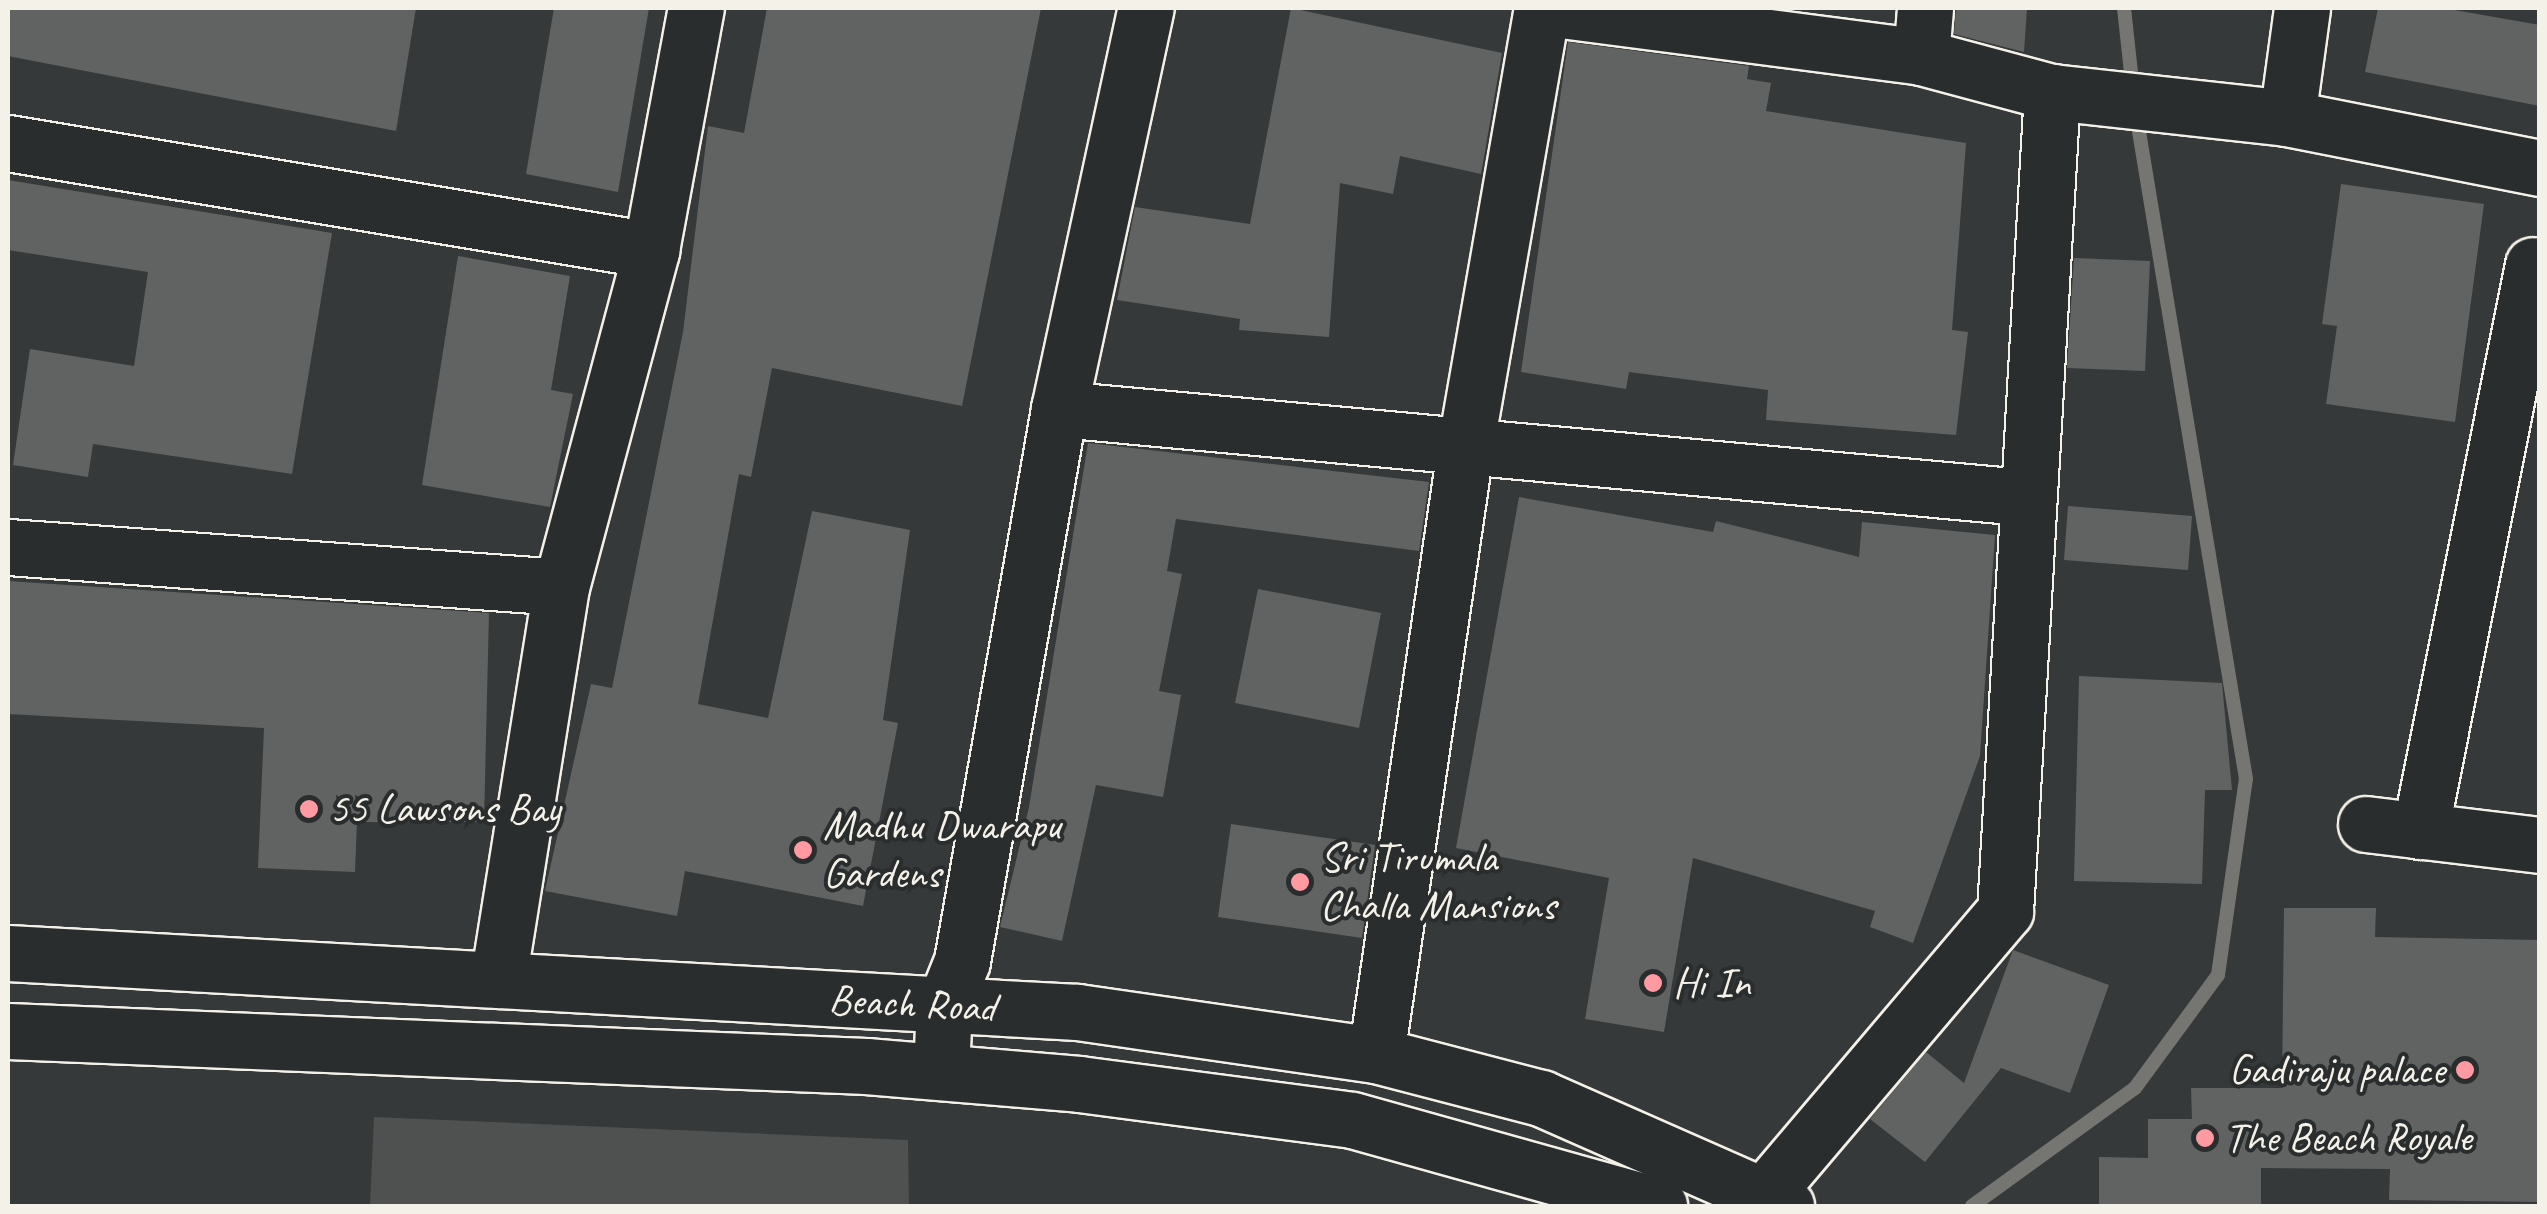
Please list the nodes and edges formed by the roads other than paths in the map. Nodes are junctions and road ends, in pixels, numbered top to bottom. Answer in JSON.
{"nodes":[{"id":1,"x":696,"y":8,"type":"edge"},
{"id":2,"x":1146,"y":8,"type":"edge"},
{"id":3,"x":1544,"y":8,"type":"edge"},
{"id":4,"x":2302,"y":8,"type":"edge"},
{"id":5,"x":1923,"y":32,"type":"edge"},
{"id":6,"x":2078,"y":95,"type":"junction"},
{"id":7,"x":2263,"y":116,"type":"junction"},
{"id":8,"x":8,"y":143,"type":"edge"},
{"id":9,"x":2540,"y":168,"type":"edge"},
{"id":10,"x":651,"y":250,"type":"junction"},
{"id":11,"x":2533,"y":265,"type":"dead end"},
{"id":12,"x":1059,"y":409,"type":"junction"},
{"id":13,"x":1466,"y":442,"type":"junction"},
{"id":14,"x":2022,"y":496,"type":"junction"},
{"id":15,"x":8,"y":547,"type":"edge"},
{"id":16,"x":561,"y":587,"type":"junction"},
{"id":17,"x":2366,"y":824,"type":"dead end"},
{"id":18,"x":2420,"y":830,"type":"junction"},
{"id":19,"x":2540,"y":845,"type":"edge"},
{"id":20,"x":8,"y":953,"type":"edge"},
{"id":21,"x":498,"y":980,"type":"junction"},
{"id":22,"x":944,"y":1006,"type":"junction"},
{"id":23,"x":8,"y":1031,"type":"edge"},
{"id":24,"x":1376,"y":1056,"type":"junction"},
{"id":25,"x":941,"y":1071,"type":"junction"},
{"id":26,"x":1776,"y":1200,"type":"edge"},
{"id":27,"x":1659,"y":1206,"type":"edge"}],
"edges":[{"from":1,"to":10,"type":"street"},
{"from":2,"to":12,"type":"street"},
{"from":3,"to":5,"type":"street"},
{"from":3,"to":13,"type":"street"},
{"from":4,"to":7,"type":"street"},
{"from":5,"to":6,"type":"street"},
{"from":6,"to":7,"type":"street"},
{"from":6,"to":14,"type":"street"},
{"from":7,"to":9,"type":"street"},
{"from":8,"to":10,"type":"street"},
{"from":10,"to":16,"type":"street"},
{"from":11,"to":18,"type":"street"},
{"from":12,"to":13,"type":"street"},
{"from":12,"to":22,"type":"street"},
{"from":13,"to":14,"type":"street"},
{"from":13,"to":24,"type":"street"},
{"from":14,"to":26,"type":"street"},
{"from":15,"to":16,"type":"street"},
{"from":16,"to":21,"type":"street"},
{"from":17,"to":18,"type":"street"},
{"from":18,"to":19,"type":"street"},
{"from":20,"to":21,"type":"street","name":"Beach Road"},
{"from":21,"to":22,"type":"street","name":"Beach Road"},
{"from":22,"to":24,"type":"street","name":"Beach Road"},
{"from":22,"to":25,"type":"street"},
{"from":23,"to":25,"type":"street","name":"Beach Road"},
{"from":24,"to":26,"type":"street","name":"Beach Road"},
{"from":25,"to":27,"type":"street","name":"Beach Road"}]}
